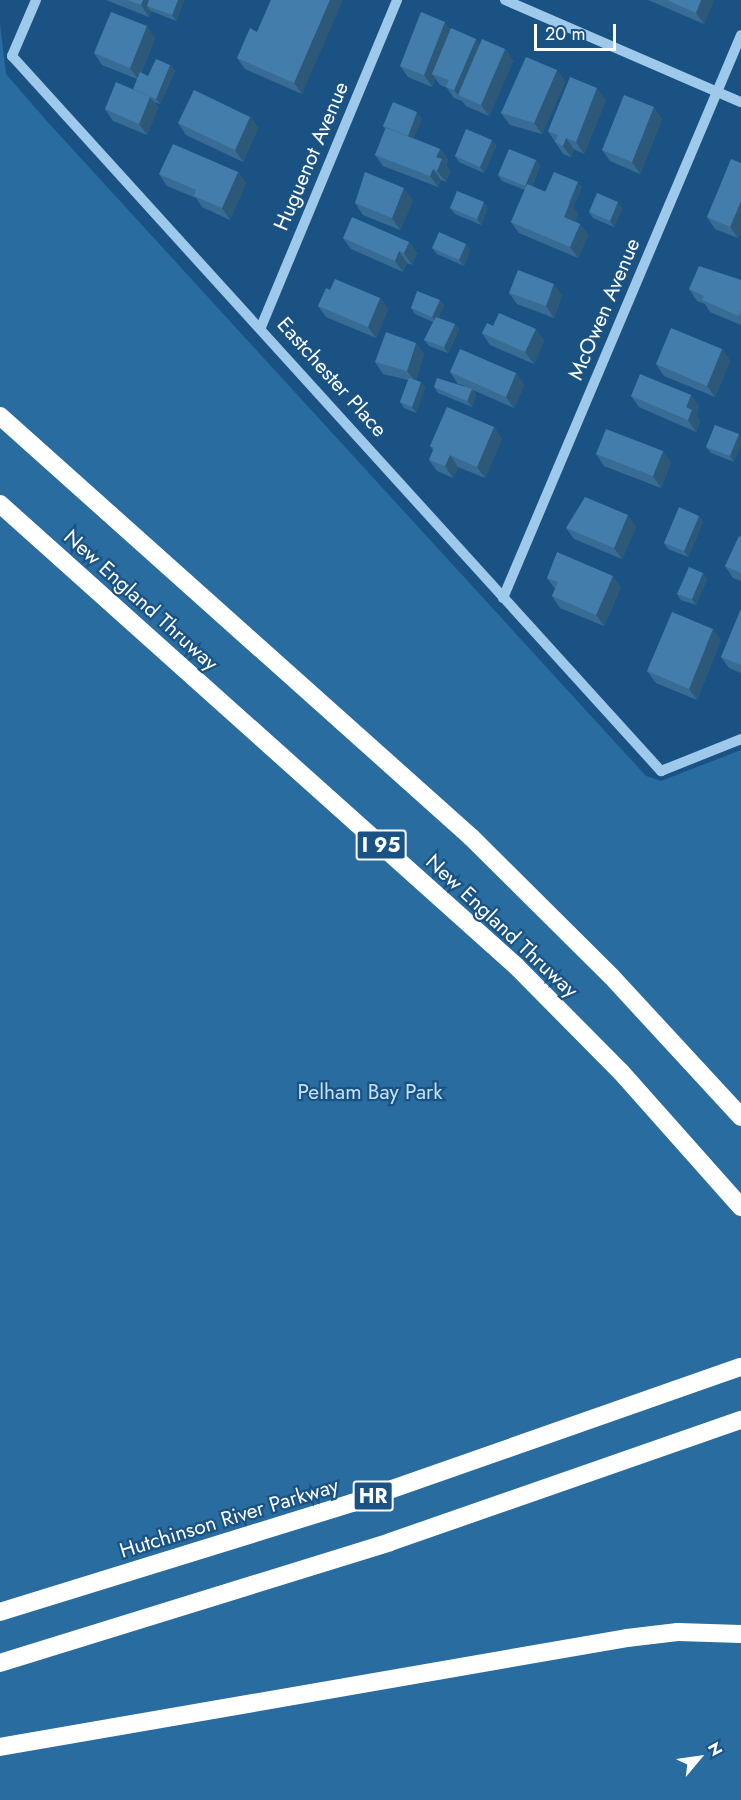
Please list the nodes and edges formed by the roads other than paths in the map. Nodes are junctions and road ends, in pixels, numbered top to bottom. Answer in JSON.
{"nodes":[{"id":1,"x":36,"y":0,"type":"edge"},
{"id":2,"x":397,"y":0,"type":"edge"},
{"id":3,"x":505,"y":0,"type":"edge"},
{"id":4,"x":741,"y":36,"type":"edge"},
{"id":5,"x":717,"y":92,"type":"junction"},
{"id":6,"x":741,"y":102,"type":"edge"},
{"id":7,"x":261,"y":327,"type":"junction"},
{"id":8,"x":0,"y":416,"type":"edge"},
{"id":9,"x":0,"y":504,"type":"edge"},
{"id":10,"x":503,"y":598,"type":"junction"},
{"id":11,"x":741,"y":739,"type":"edge"},
{"id":12,"x":741,"y":1117,"type":"edge"},
{"id":13,"x":741,"y":1207,"type":"edge"},
{"id":14,"x":741,"y":1368,"type":"edge"},
{"id":15,"x":741,"y":1420,"type":"edge"},
{"id":16,"x":0,"y":1612,"type":"edge"},
{"id":17,"x":741,"y":1634,"type":"edge"},
{"id":18,"x":0,"y":1663,"type":"edge"},
{"id":19,"x":0,"y":1747,"type":"edge"}],
"edges":[{"from":1,"to":7,"type":"street","name":"Eastchester Place"},
{"from":2,"to":7,"type":"street","name":"Huguenot Avenue"},
{"from":3,"to":5,"type":"street"},
{"from":4,"to":5,"type":"street","name":"McOwen Avenue"},
{"from":5,"to":6,"type":"street"},
{"from":5,"to":10,"type":"street","name":"McOwen Avenue"},
{"from":7,"to":10,"type":"street","name":"Eastchester Place"},
{"from":8,"to":12,"type":"highway","name":"New England Thruway"},
{"from":9,"to":13,"type":"highway","name":"New England Thruway","number":"I 95"},
{"from":10,"to":11,"type":"street","name":"Eastchester Place"},
{"from":14,"to":16,"type":"highway","name":"Hutchinson River Parkway","number":"HR"},
{"from":15,"to":18,"type":"highway","number":"HR"},
{"from":17,"to":19,"type":"highway"}]}
